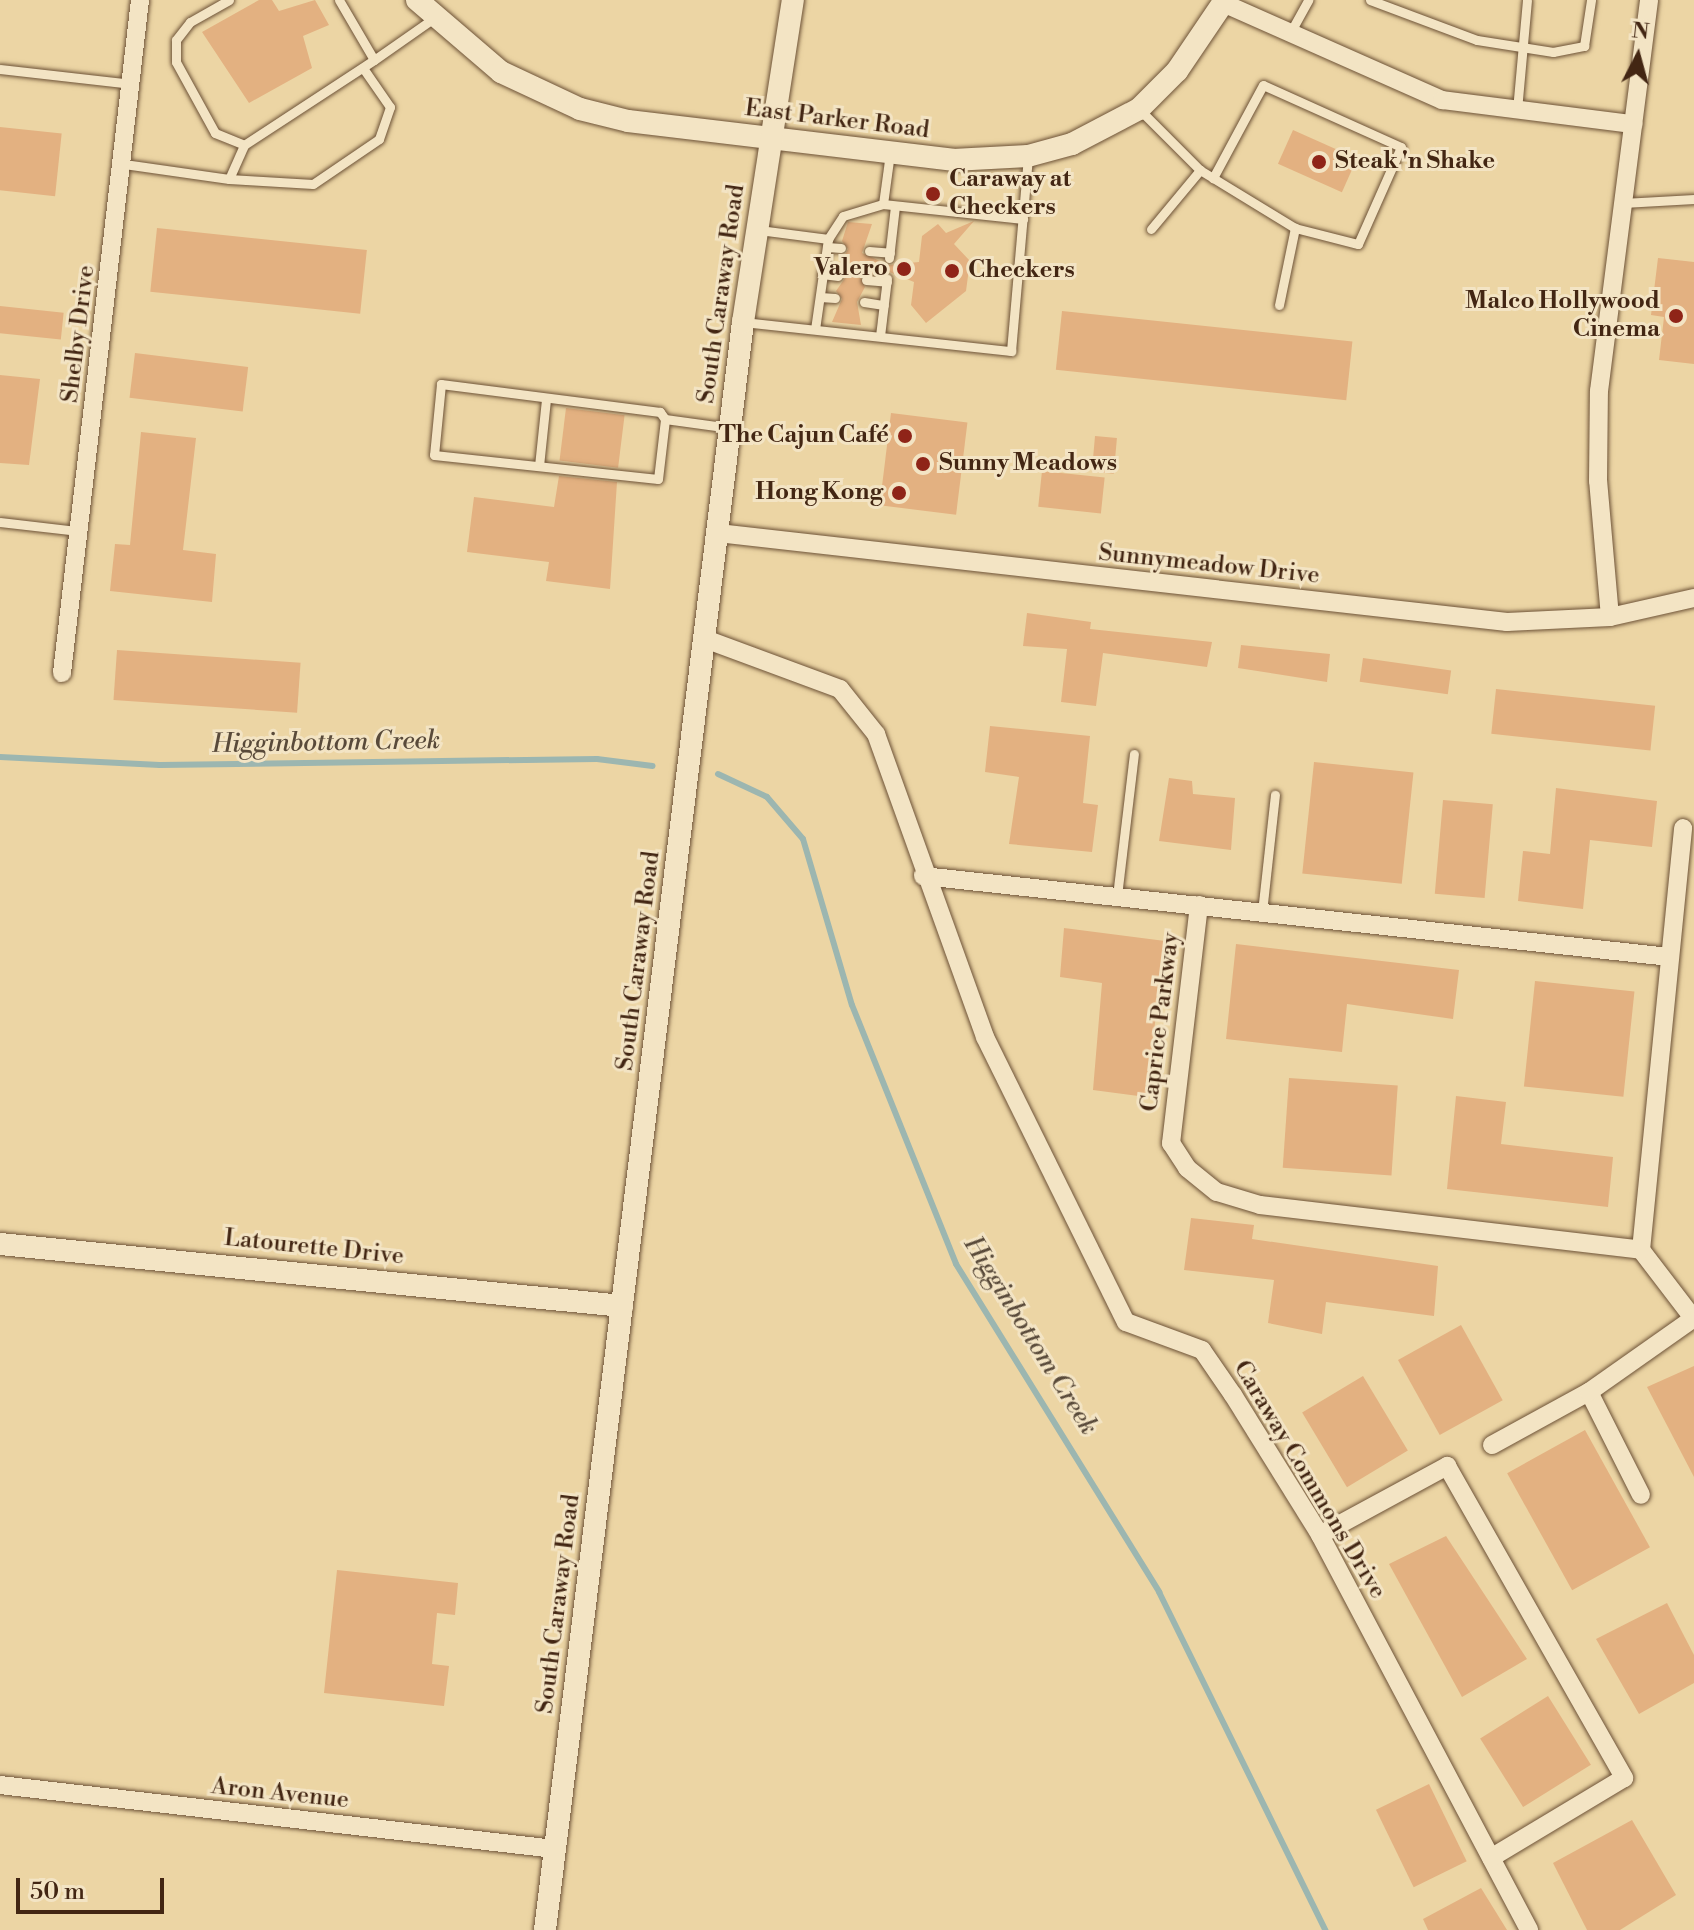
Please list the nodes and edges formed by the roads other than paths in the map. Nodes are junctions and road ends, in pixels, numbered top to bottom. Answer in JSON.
{"nodes":[{"id":1,"x":140,"y":0,"type":"edge"},
{"id":2,"x":229,"y":0,"type":"edge"},
{"id":3,"x":339,"y":0,"type":"edge"},
{"id":4,"x":417,"y":0,"type":"edge"},
{"id":5,"x":793,"y":0,"type":"edge"},
{"id":6,"x":1308,"y":0,"type":"edge"},
{"id":7,"x":1370,"y":0,"type":"edge"},
{"id":8,"x":1527,"y":0,"type":"edge"},
{"id":9,"x":1591,"y":0,"type":"edge"},
{"id":10,"x":1649,"y":0,"type":"edge"},
{"id":11,"x":1224,"y":1,"type":"edge"},
{"id":12,"x":434,"y":18,"type":"junction"},
{"id":13,"x":1290,"y":33,"type":"junction"},
{"id":14,"x":1523,"y":46,"type":"junction"},
{"id":15,"x":374,"y":60,"type":"junction"},
{"id":16,"x":363,"y":68,"type":"junction"},
{"id":17,"x":0,"y":69,"type":"edge"},
{"id":18,"x":132,"y":84,"type":"junction"},
{"id":19,"x":1139,"y":109,"type":"junction"},
{"id":20,"x":1517,"y":110,"type":"junction"},
{"id":21,"x":1633,"y":124,"type":"junction"},
{"id":22,"x":770,"y":139,"type":"junction"},
{"id":23,"x":244,"y":145,"type":"junction"},
{"id":24,"x":890,"y":153,"type":"junction"},
{"id":25,"x":1028,"y":156,"type":"junction"},
{"id":26,"x":124,"y":164,"type":"junction"},
{"id":27,"x":1200,"y":170,"type":"junction"},
{"id":28,"x":1213,"y":178,"type":"junction"},
{"id":29,"x":229,"y":179,"type":"junction"},
{"id":30,"x":1694,"y":199,"type":"edge"},
{"id":31,"x":1623,"y":203,"type":"junction"},
{"id":32,"x":883,"y":204,"type":"junction"},
{"id":33,"x":895,"y":206,"type":"junction"},
{"id":34,"x":1023,"y":219,"type":"junction"},
{"id":35,"x":1295,"y":228,"type":"junction"},
{"id":36,"x":1151,"y":229,"type":"dead end"},
{"id":37,"x":756,"y":230,"type":"junction"},
{"id":38,"x":827,"y":243,"type":"junction"},
{"id":39,"x":841,"y":248,"type":"dead end"},
{"id":40,"x":869,"y":251,"type":"dead end"},
{"id":41,"x":822,"y":274,"type":"junction"},
{"id":42,"x":838,"y":276,"type":"dead end"},
{"id":43,"x":866,"y":280,"type":"dead end"},
{"id":44,"x":820,"y":297,"type":"junction"},
{"id":45,"x":835,"y":298,"type":"dead end"},
{"id":46,"x":864,"y":302,"type":"dead end"},
{"id":47,"x":884,"y":305,"type":"junction"},
{"id":48,"x":1279,"y":305,"type":"dead end"},
{"id":49,"x":743,"y":322,"type":"junction"},
{"id":50,"x":815,"y":329,"type":"junction"},
{"id":51,"x":880,"y":336,"type":"junction"},
{"id":52,"x":546,"y":399,"type":"junction"},
{"id":53,"x":665,"y":419,"type":"junction"},
{"id":54,"x":730,"y":428,"type":"junction"},
{"id":55,"x":539,"y":466,"type":"junction"},
{"id":56,"x":0,"y":522,"type":"edge"},
{"id":57,"x":78,"y":531,"type":"junction"},
{"id":58,"x":718,"y":533,"type":"junction"},
{"id":59,"x":1694,"y":598,"type":"edge"},
{"id":60,"x":1610,"y":617,"type":"junction"},
{"id":61,"x":705,"y":639,"type":"junction"},
{"id":62,"x":62,"y":673,"type":"dead end"},
{"id":63,"x":1134,"y":754,"type":"dead end"},
{"id":64,"x":1275,"y":795,"type":"dead end"},
{"id":65,"x":1683,"y":828,"type":"dead end"},
{"id":66,"x":923,"y":876,"type":"junction"},
{"id":67,"x":1117,"y":896,"type":"junction"},
{"id":68,"x":1199,"y":905,"type":"junction"},
{"id":69,"x":1262,"y":912,"type":"junction"},
{"id":70,"x":1670,"y":957,"type":"junction"},
{"id":71,"x":0,"y":1244,"type":"edge"},
{"id":72,"x":1641,"y":1250,"type":"junction"},
{"id":73,"x":622,"y":1306,"type":"junction"},
{"id":74,"x":1694,"y":1318,"type":"edge"},
{"id":75,"x":1589,"y":1392,"type":"junction"},
{"id":76,"x":1492,"y":1445,"type":"dead end"},
{"id":77,"x":1641,"y":1495,"type":"dead end"},
{"id":78,"x":1320,"y":1535,"type":"junction"},
{"id":79,"x":0,"y":1785,"type":"edge"},
{"id":80,"x":555,"y":1849,"type":"junction"},
{"id":81,"x":1491,"y":1858,"type":"junction"},
{"id":82,"x":545,"y":1930,"type":"edge"},
{"id":83,"x":1529,"y":1930,"type":"edge"}],
"edges":[{"from":1,"to":18,"type":"street","name":"Shelby Drive"},
{"from":2,"to":23,"type":"lane"},
{"from":3,"to":15,"type":"lane"},
{"from":4,"to":12,"type":"street","name":"East Parker Road"},
{"from":5,"to":22,"type":"street","name":"South Caraway Road"},
{"from":6,"to":13,"type":"lane"},
{"from":7,"to":14,"type":"lane"},
{"from":8,"to":14,"type":"lane"},
{"from":9,"to":14,"type":"lane"},
{"from":10,"to":21,"type":"street"},
{"from":11,"to":13,"type":"street"},
{"from":11,"to":19,"type":"street","name":"East Parker Road"},
{"from":12,"to":15,"type":"lane"},
{"from":12,"to":22,"type":"street","name":"East Parker Road"},
{"from":13,"to":20,"type":"street"},
{"from":14,"to":20,"type":"lane"},
{"from":15,"to":16,"type":"lane"},
{"from":16,"to":23,"type":"lane"},
{"from":16,"to":29,"type":"lane"},
{"from":17,"to":18,"type":"lane"},
{"from":18,"to":26,"type":"street","name":"Shelby Drive"},
{"from":19,"to":25,"type":"street","name":"East Parker Road"},
{"from":19,"to":27,"type":"lane"},
{"from":20,"to":21,"type":"street"},
{"from":21,"to":31,"type":"street"},
{"from":22,"to":24,"type":"street","name":"East Parker Road"},
{"from":22,"to":37,"type":"street","name":"South Caraway Road"},
{"from":23,"to":29,"type":"lane"},
{"from":24,"to":25,"type":"street","name":"East Parker Road"},
{"from":24,"to":32,"type":"lane"},
{"from":25,"to":34,"type":"lane"},
{"from":26,"to":29,"type":"lane"},
{"from":26,"to":57,"type":"street","name":"Shelby Drive"},
{"from":27,"to":28,"type":"lane"},
{"from":27,"to":36,"type":"lane"},
{"from":28,"to":35,"type":"lane"},
{"from":28,"to":35,"type":"lane"},
{"from":30,"to":31,"type":"lane"},
{"from":31,"to":60,"type":"street"},
{"from":32,"to":33,"type":"lane"},
{"from":32,"to":38,"type":"lane"},
{"from":33,"to":34,"type":"lane"},
{"from":33,"to":40,"type":"lane"},
{"from":34,"to":51,"type":"lane"},
{"from":35,"to":48,"type":"lane"},
{"from":37,"to":38,"type":"lane"},
{"from":37,"to":49,"type":"street","name":"South Caraway Road"},
{"from":38,"to":39,"type":"lane"},
{"from":38,"to":41,"type":"lane"},
{"from":41,"to":42,"type":"lane"},
{"from":41,"to":44,"type":"lane"},
{"from":43,"to":47,"type":"lane"},
{"from":44,"to":45,"type":"lane"},
{"from":44,"to":50,"type":"lane"},
{"from":46,"to":47,"type":"lane"},
{"from":47,"to":51,"type":"lane"},
{"from":49,"to":50,"type":"lane"},
{"from":49,"to":54,"type":"street","name":"South Caraway Road"},
{"from":50,"to":51,"type":"lane"},
{"from":52,"to":53,"type":"lane"},
{"from":52,"to":55,"type":"lane"},
{"from":52,"to":55,"type":"lane"},
{"from":53,"to":54,"type":"lane"},
{"from":53,"to":55,"type":"lane"},
{"from":54,"to":58,"type":"street","name":"South Caraway Road"},
{"from":56,"to":57,"type":"lane"},
{"from":57,"to":62,"type":"street","name":"Shelby Drive"},
{"from":58,"to":60,"type":"street","name":"Sunnymeadow Drive"},
{"from":58,"to":61,"type":"street","name":"South Caraway Road"},
{"from":59,"to":60,"type":"street","name":"Sunnymeadow Drive"},
{"from":61,"to":66,"type":"street"},
{"from":61,"to":73,"type":"street","name":"South Caraway Road"},
{"from":63,"to":67,"type":"lane"},
{"from":64,"to":69,"type":"lane"},
{"from":65,"to":70,"type":"street"},
{"from":66,"to":67,"type":"street","name":"Caprice Parkway"},
{"from":66,"to":78,"type":"street","name":"Caraway Commons Drive"},
{"from":67,"to":68,"type":"street","name":"Caprice Parkway"},
{"from":68,"to":69,"type":"street"},
{"from":68,"to":72,"type":"street","name":"Caprice Parkway"},
{"from":69,"to":70,"type":"street"},
{"from":70,"to":72,"type":"street"},
{"from":71,"to":73,"type":"street","name":"Latourette Drive"},
{"from":72,"to":74,"type":"street"},
{"from":73,"to":80,"type":"street","name":"South Caraway Road"},
{"from":74,"to":75,"type":"street"},
{"from":75,"to":76,"type":"street"},
{"from":75,"to":77,"type":"street"},
{"from":78,"to":81,"type":"street","name":"Caraway Commons Drive"},
{"from":78,"to":81,"type":"street"},
{"from":79,"to":80,"type":"street","name":"Aron Avenue"},
{"from":80,"to":82,"type":"street","name":"South Caraway Road"},
{"from":81,"to":83,"type":"street","name":"Caraway Commons Drive"}]}
